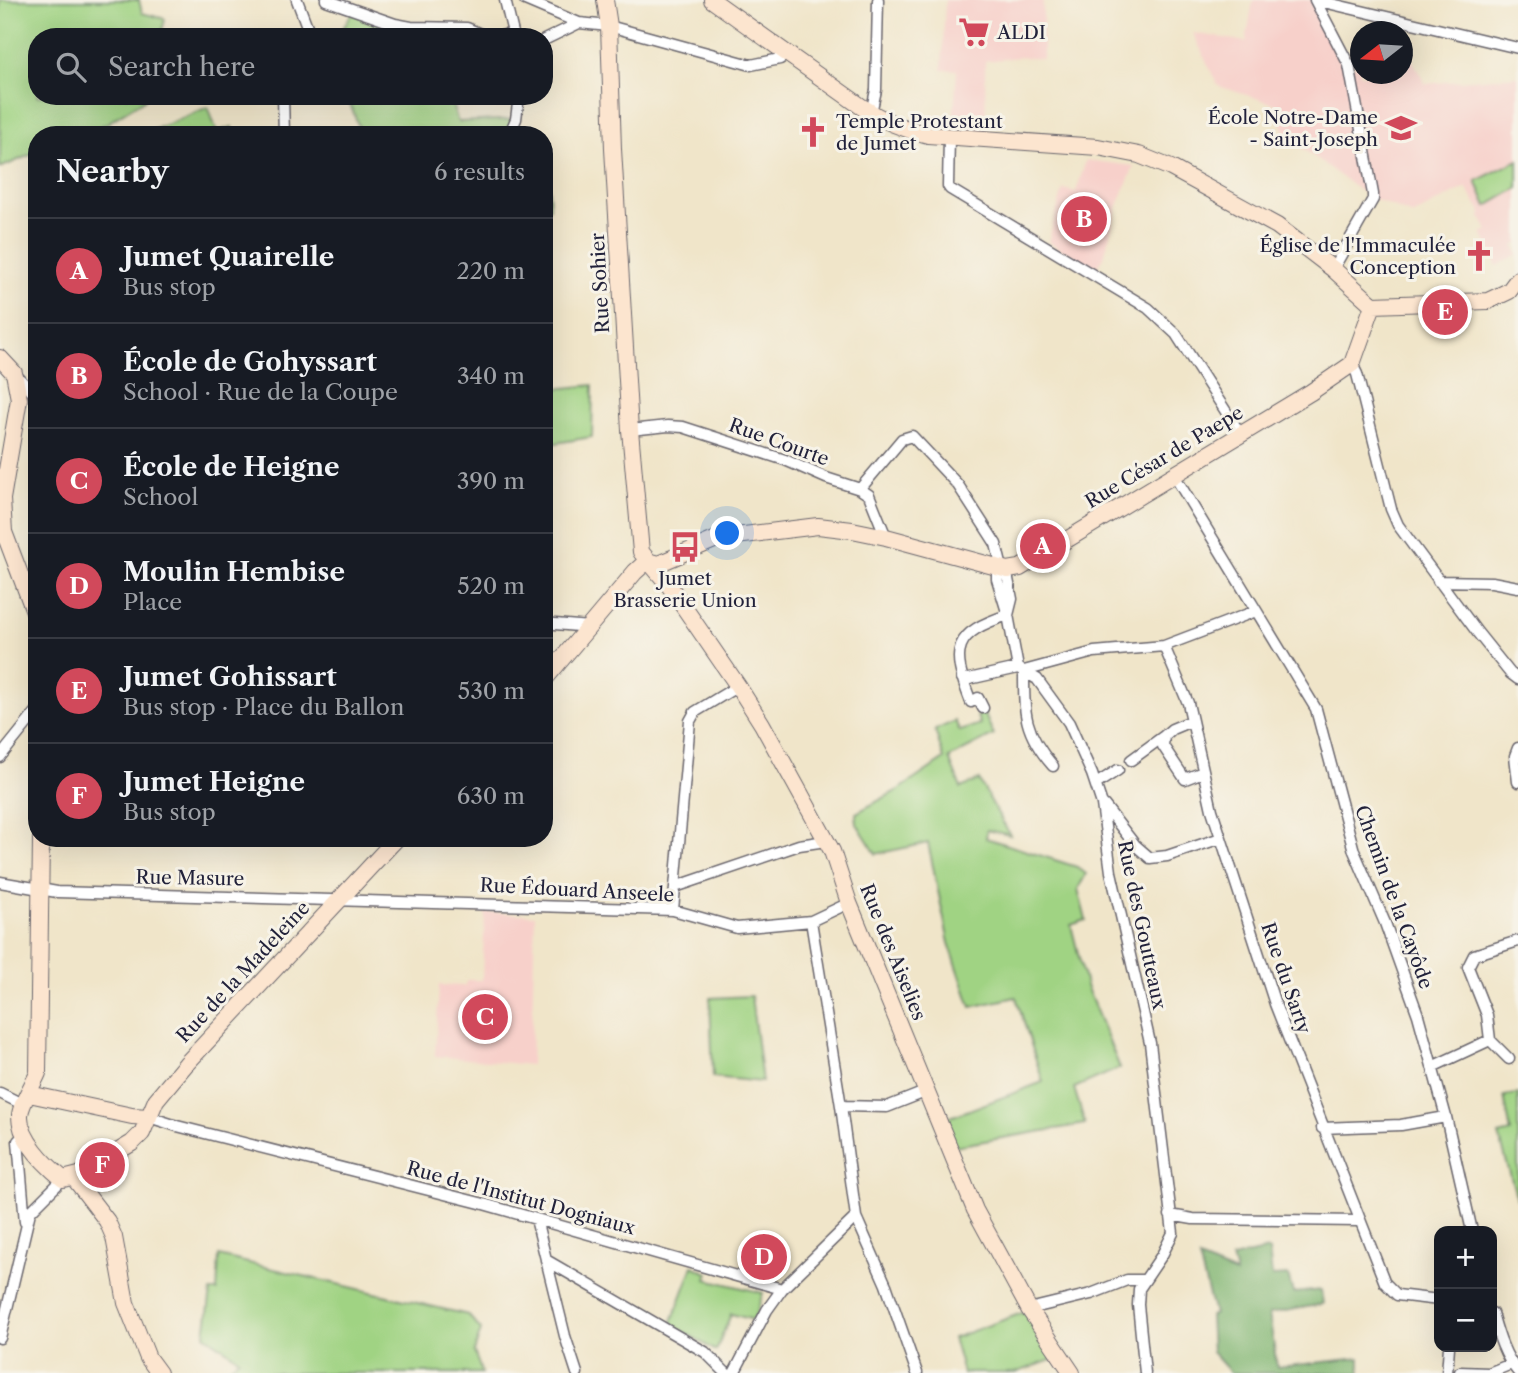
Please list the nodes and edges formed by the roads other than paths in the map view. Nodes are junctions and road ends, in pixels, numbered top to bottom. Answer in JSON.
{"nodes":[{"id":1,"x":297,"y":0,"type":"edge"},
{"id":2,"x":326,"y":0,"type":"edge"},
{"id":3,"x":505,"y":0,"type":"edge"},
{"id":4,"x":525,"y":0,"type":"edge"},
{"id":5,"x":604,"y":0,"type":"edge"},
{"id":6,"x":712,"y":0,"type":"edge"},
{"id":7,"x":878,"y":0,"type":"edge"},
{"id":8,"x":1315,"y":0,"type":"edge"},
{"id":9,"x":579,"y":23,"type":"junction"},
{"id":10,"x":609,"y":26,"type":"junction"},
{"id":11,"x":308,"y":28,"type":"edge"},
{"id":12,"x":467,"y":28,"type":"edge"},
{"id":13,"x":511,"y":28,"type":"edge"},
{"id":14,"x":553,"y":36,"type":"edge"},
{"id":15,"x":1518,"y":48,"type":"edge"},
{"id":16,"x":787,"y":54,"type":"junction"},
{"id":17,"x":283,"y":105,"type":"edge"},
{"id":18,"x":523,"y":105,"type":"edge"},
{"id":19,"x":871,"y":113,"type":"junction"},
{"id":20,"x":284,"y":126,"type":"edge"},
{"id":21,"x":513,"y":126,"type":"edge"},
{"id":22,"x":948,"y":137,"type":"junction"},
{"id":23,"x":1333,"y":269,"type":"junction"},
{"id":24,"x":1515,"y":288,"type":"edge"},
{"id":25,"x":1373,"y":306,"type":"junction"},
{"id":26,"x":0,"y":358,"type":"edge"},
{"id":27,"x":1352,"y":364,"type":"junction"},
{"id":28,"x":14,"y":373,"type":"junction"},
{"id":29,"x":28,"y":386,"type":"edge"},
{"id":30,"x":630,"y":430,"type":"junction"},
{"id":31,"x":1241,"y":435,"type":"junction"},
{"id":32,"x":1174,"y":475,"type":"junction"},
{"id":33,"x":860,"y":489,"type":"junction"},
{"id":34,"x":886,"y":537,"type":"junction"},
{"id":35,"x":647,"y":561,"type":"junction"},
{"id":36,"x":1003,"y":568,"type":"junction"},
{"id":37,"x":1438,"y":581,"type":"junction"},
{"id":38,"x":1518,"y":587,"type":"edge"},
{"id":39,"x":28,"y":595,"type":"edge"},
{"id":40,"x":1256,"y":611,"type":"junction"},
{"id":41,"x":1008,"y":615,"type":"junction"},
{"id":42,"x":553,"y":624,"type":"edge"},
{"id":43,"x":589,"y":627,"type":"junction"},
{"id":44,"x":1164,"y":646,"type":"junction"},
{"id":45,"x":553,"y":669,"type":"edge"},
{"id":46,"x":1021,"y":670,"type":"junction"},
{"id":47,"x":1514,"y":675,"type":"edge"},
{"id":48,"x":962,"y":678,"type":"junction"},
{"id":49,"x":738,"y":686,"type":"junction"},
{"id":50,"x":983,"y":708,"type":"dead end"},
{"id":51,"x":1191,"y":721,"type":"junction"},
{"id":52,"x":28,"y":722,"type":"edge"},
{"id":53,"x":1164,"y":736,"type":"junction"},
{"id":54,"x":1517,"y":752,"type":"edge"},
{"id":55,"x":0,"y":757,"type":"edge"},
{"id":56,"x":1131,"y":760,"type":"dead end"},
{"id":57,"x":1053,"y":766,"type":"dead end"},
{"id":58,"x":1118,"y":770,"type":"dead end"},
{"id":59,"x":1203,"y":772,"type":"junction"},
{"id":60,"x":1518,"y":782,"type":"edge"},
{"id":61,"x":1096,"y":784,"type":"junction"},
{"id":62,"x":1102,"y":804,"type":"junction"},
{"id":63,"x":1221,"y":838,"type":"junction"},
{"id":64,"x":827,"y":841,"type":"junction"},
{"id":65,"x":41,"y":847,"type":"edge"},
{"id":66,"x":389,"y":847,"type":"edge"},
{"id":67,"x":0,"y":882,"type":"edge"},
{"id":68,"x":675,"y":887,"type":"junction"},
{"id":69,"x":41,"y":888,"type":"junction"},
{"id":70,"x":339,"y":900,"type":"junction"},
{"id":71,"x":849,"y":904,"type":"junction"},
{"id":72,"x":673,"y":910,"type":"junction"},
{"id":73,"x":811,"y":921,"type":"junction"},
{"id":74,"x":1518,"y":941,"type":"edge"},
{"id":75,"x":1489,"y":1040,"type":"junction"},
{"id":76,"x":1509,"y":1059,"type":"dead end"},
{"id":77,"x":1432,"y":1067,"type":"junction"},
{"id":78,"x":925,"y":1091,"type":"junction"},
{"id":79,"x":0,"y":1093,"type":"edge"},
{"id":80,"x":26,"y":1099,"type":"junction"},
{"id":81,"x":841,"y":1106,"type":"junction"},
{"id":82,"x":132,"y":1116,"type":"junction"},
{"id":83,"x":149,"y":1117,"type":"junction"},
{"id":84,"x":1446,"y":1117,"type":"junction"},
{"id":85,"x":1322,"y":1128,"type":"junction"},
{"id":86,"x":25,"y":1134,"type":"junction"},
{"id":87,"x":132,"y":1143,"type":"junction"},
{"id":88,"x":69,"y":1178,"type":"junction"},
{"id":89,"x":1170,"y":1214,"type":"junction"},
{"id":90,"x":856,"y":1217,"type":"junction"},
{"id":91,"x":536,"y":1219,"type":"junction"},
{"id":92,"x":1359,"y":1221,"type":"junction"},
{"id":93,"x":1471,"y":1226,"type":"edge"},
{"id":94,"x":26,"y":1227,"type":"junction"},
{"id":95,"x":547,"y":1260,"type":"junction"},
{"id":96,"x":1145,"y":1280,"type":"junction"},
{"id":97,"x":782,"y":1289,"type":"junction"},
{"id":98,"x":1434,"y":1299,"type":"edge"},
{"id":99,"x":1029,"y":1309,"type":"junction"},
{"id":100,"x":1497,"y":1330,"type":"edge"},
{"id":101,"x":0,"y":1338,"type":"edge"},
{"id":102,"x":1449,"y":1352,"type":"edge"},
{"id":103,"x":1515,"y":1368,"type":"edge"},
{"id":104,"x":1460,"y":1371,"type":"edge"},
{"id":105,"x":159,"y":1373,"type":"edge"},
{"id":106,"x":577,"y":1373,"type":"edge"},
{"id":107,"x":726,"y":1373,"type":"edge"},
{"id":108,"x":734,"y":1373,"type":"edge"},
{"id":109,"x":917,"y":1373,"type":"edge"},
{"id":110,"x":1072,"y":1373,"type":"edge"},
{"id":111,"x":1145,"y":1373,"type":"edge"},
{"id":112,"x":1447,"y":1373,"type":"edge"}],
"edges":[{"from":1,"to":11,"type":"street"},
{"from":2,"to":12,"type":"street"},
{"from":3,"to":13,"type":"street"},
{"from":4,"to":9,"type":"street"},
{"from":5,"to":10,"type":"street","name":"Rue Sohier"},
{"from":6,"to":16,"type":"street"},
{"from":7,"to":19,"type":"street"},
{"from":8,"to":15,"type":"street"},
{"from":8,"to":23,"type":"street"},
{"from":9,"to":10,"type":"street"},
{"from":9,"to":14,"type":"street"},
{"from":10,"to":16,"type":"street"},
{"from":10,"to":30,"type":"street","name":"Rue Sohier"},
{"from":16,"to":19,"type":"street"},
{"from":17,"to":20,"type":"street"},
{"from":18,"to":21,"type":"street"},
{"from":19,"to":22,"type":"street"},
{"from":22,"to":23,"type":"street"},
{"from":22,"to":31,"type":"street"},
{"from":23,"to":25,"type":"street"},
{"from":24,"to":25,"type":"street"},
{"from":25,"to":27,"type":"street"},
{"from":26,"to":28,"type":"street"},
{"from":27,"to":31,"type":"street","name":"Rue César de Paepe"},
{"from":27,"to":37,"type":"street"},
{"from":28,"to":29,"type":"street"},
{"from":28,"to":39,"type":"street"},
{"from":30,"to":33,"type":"street","name":"Rue Courte"},
{"from":30,"to":35,"type":"street","name":"Rue Sohier"},
{"from":31,"to":32,"type":"street","name":"Rue César de Paepe"},
{"from":32,"to":36,"type":"street","name":"Rue César de Paepe"},
{"from":32,"to":40,"type":"street","name":"Chemin de la Cayôde"},
{"from":33,"to":34,"type":"street"},
{"from":33,"to":36,"type":"street"},
{"from":34,"to":35,"type":"street","name":"Rue César de Paepe"},
{"from":34,"to":36,"type":"street","name":"Rue César de Paepe"},
{"from":35,"to":43,"type":"street"},
{"from":35,"to":49,"type":"street","name":"Rue des Aiselies"},
{"from":36,"to":41,"type":"street"},
{"from":37,"to":38,"type":"street"},
{"from":37,"to":47,"type":"street"},
{"from":40,"to":44,"type":"street"},
{"from":40,"to":77,"type":"street","name":"Chemin de la Cayôde"},
{"from":41,"to":46,"type":"street"},
{"from":41,"to":48,"type":"street"},
{"from":42,"to":43,"type":"street"},
{"from":43,"to":45,"type":"street"},
{"from":44,"to":46,"type":"street"},
{"from":44,"to":51,"type":"street","name":"Rue du Sarty"},
{"from":46,"to":48,"type":"street"},
{"from":46,"to":57,"type":"street"},
{"from":46,"to":61,"type":"street","name":"Rue des Goutteaux"},
{"from":48,"to":50,"type":"street"},
{"from":49,"to":64,"type":"street","name":"Rue des Aiselies"},
{"from":49,"to":68,"type":"street"},
{"from":51,"to":53,"type":"street"},
{"from":51,"to":59,"type":"street","name":"Rue du Sarty"},
{"from":52,"to":55,"type":"street"},
{"from":53,"to":56,"type":"street"},
{"from":53,"to":59,"type":"street"},
{"from":54,"to":60,"type":"street"},
{"from":58,"to":61,"type":"street"},
{"from":59,"to":63,"type":"street","name":"Rue du Sarty"},
{"from":61,"to":62,"type":"street","name":"Rue des Goutteaux"},
{"from":62,"to":63,"type":"street"},
{"from":62,"to":89,"type":"street","name":"Rue des Goutteaux"},
{"from":63,"to":85,"type":"street","name":"Rue du Sarty"},
{"from":64,"to":68,"type":"street"},
{"from":64,"to":71,"type":"street","name":"Rue des Aiselies"},
{"from":65,"to":69,"type":"street"},
{"from":66,"to":70,"type":"street","name":"Rue de la Madeleine"},
{"from":67,"to":69,"type":"street","name":"Rue Masure"},
{"from":68,"to":72,"type":"street"},
{"from":69,"to":70,"type":"street","name":"Rue Masure"},
{"from":69,"to":80,"type":"street"},
{"from":70,"to":72,"type":"street","name":"Rue Édouard Anseele"},
{"from":70,"to":83,"type":"street","name":"Rue de la Madeleine"},
{"from":71,"to":73,"type":"street","name":"Rue Édouard Anseele"},
{"from":71,"to":78,"type":"street","name":"Rue des Aiselies"},
{"from":72,"to":73,"type":"street","name":"Rue Édouard Anseele"},
{"from":73,"to":81,"type":"street"},
{"from":74,"to":75,"type":"street"},
{"from":75,"to":76,"type":"street"},
{"from":75,"to":77,"type":"street"},
{"from":77,"to":84,"type":"street","name":"Chemin de la Cayôde"},
{"from":78,"to":81,"type":"street"},
{"from":78,"to":99,"type":"street","name":"Rue des Aiselies"},
{"from":79,"to":80,"type":"street"},
{"from":80,"to":82,"type":"street"},
{"from":80,"to":86,"type":"street"},
{"from":81,"to":90,"type":"street"},
{"from":82,"to":83,"type":"street"},
{"from":82,"to":87,"type":"street"},
{"from":83,"to":87,"type":"street","name":"Rue de la Madeleine"},
{"from":83,"to":91,"type":"street","name":"Rue de l'Institut Dogniaux"},
{"from":84,"to":85,"type":"street"},
{"from":84,"to":93,"type":"street","name":"Chemin de la Cayôde"},
{"from":85,"to":92,"type":"street","name":"Rue du Sarty"},
{"from":86,"to":88,"type":"street"},
{"from":86,"to":94,"type":"street"},
{"from":87,"to":88,"type":"street","name":"Rue de la Madeleine"},
{"from":88,"to":94,"type":"street"},
{"from":88,"to":105,"type":"street"},
{"from":89,"to":92,"type":"street"},
{"from":89,"to":96,"type":"street","name":"Rue des Goutteaux"},
{"from":90,"to":97,"type":"street"},
{"from":90,"to":109,"type":"street"},
{"from":91,"to":95,"type":"street"},
{"from":91,"to":97,"type":"street","name":"Rue de l'Institut Dogniaux"},
{"from":92,"to":98,"type":"street","name":"Rue du Sarty"},
{"from":94,"to":101,"type":"street"},
{"from":95,"to":106,"type":"street"},
{"from":95,"to":107,"type":"street"},
{"from":96,"to":99,"type":"street"},
{"from":96,"to":111,"type":"street"},
{"from":97,"to":108,"type":"street"},
{"from":99,"to":110,"type":"street","name":"Rue des Aiselies"},
{"from":100,"to":103,"type":"street"},
{"from":102,"to":112,"type":"street"},
{"from":103,"to":104,"type":"street"}]}
